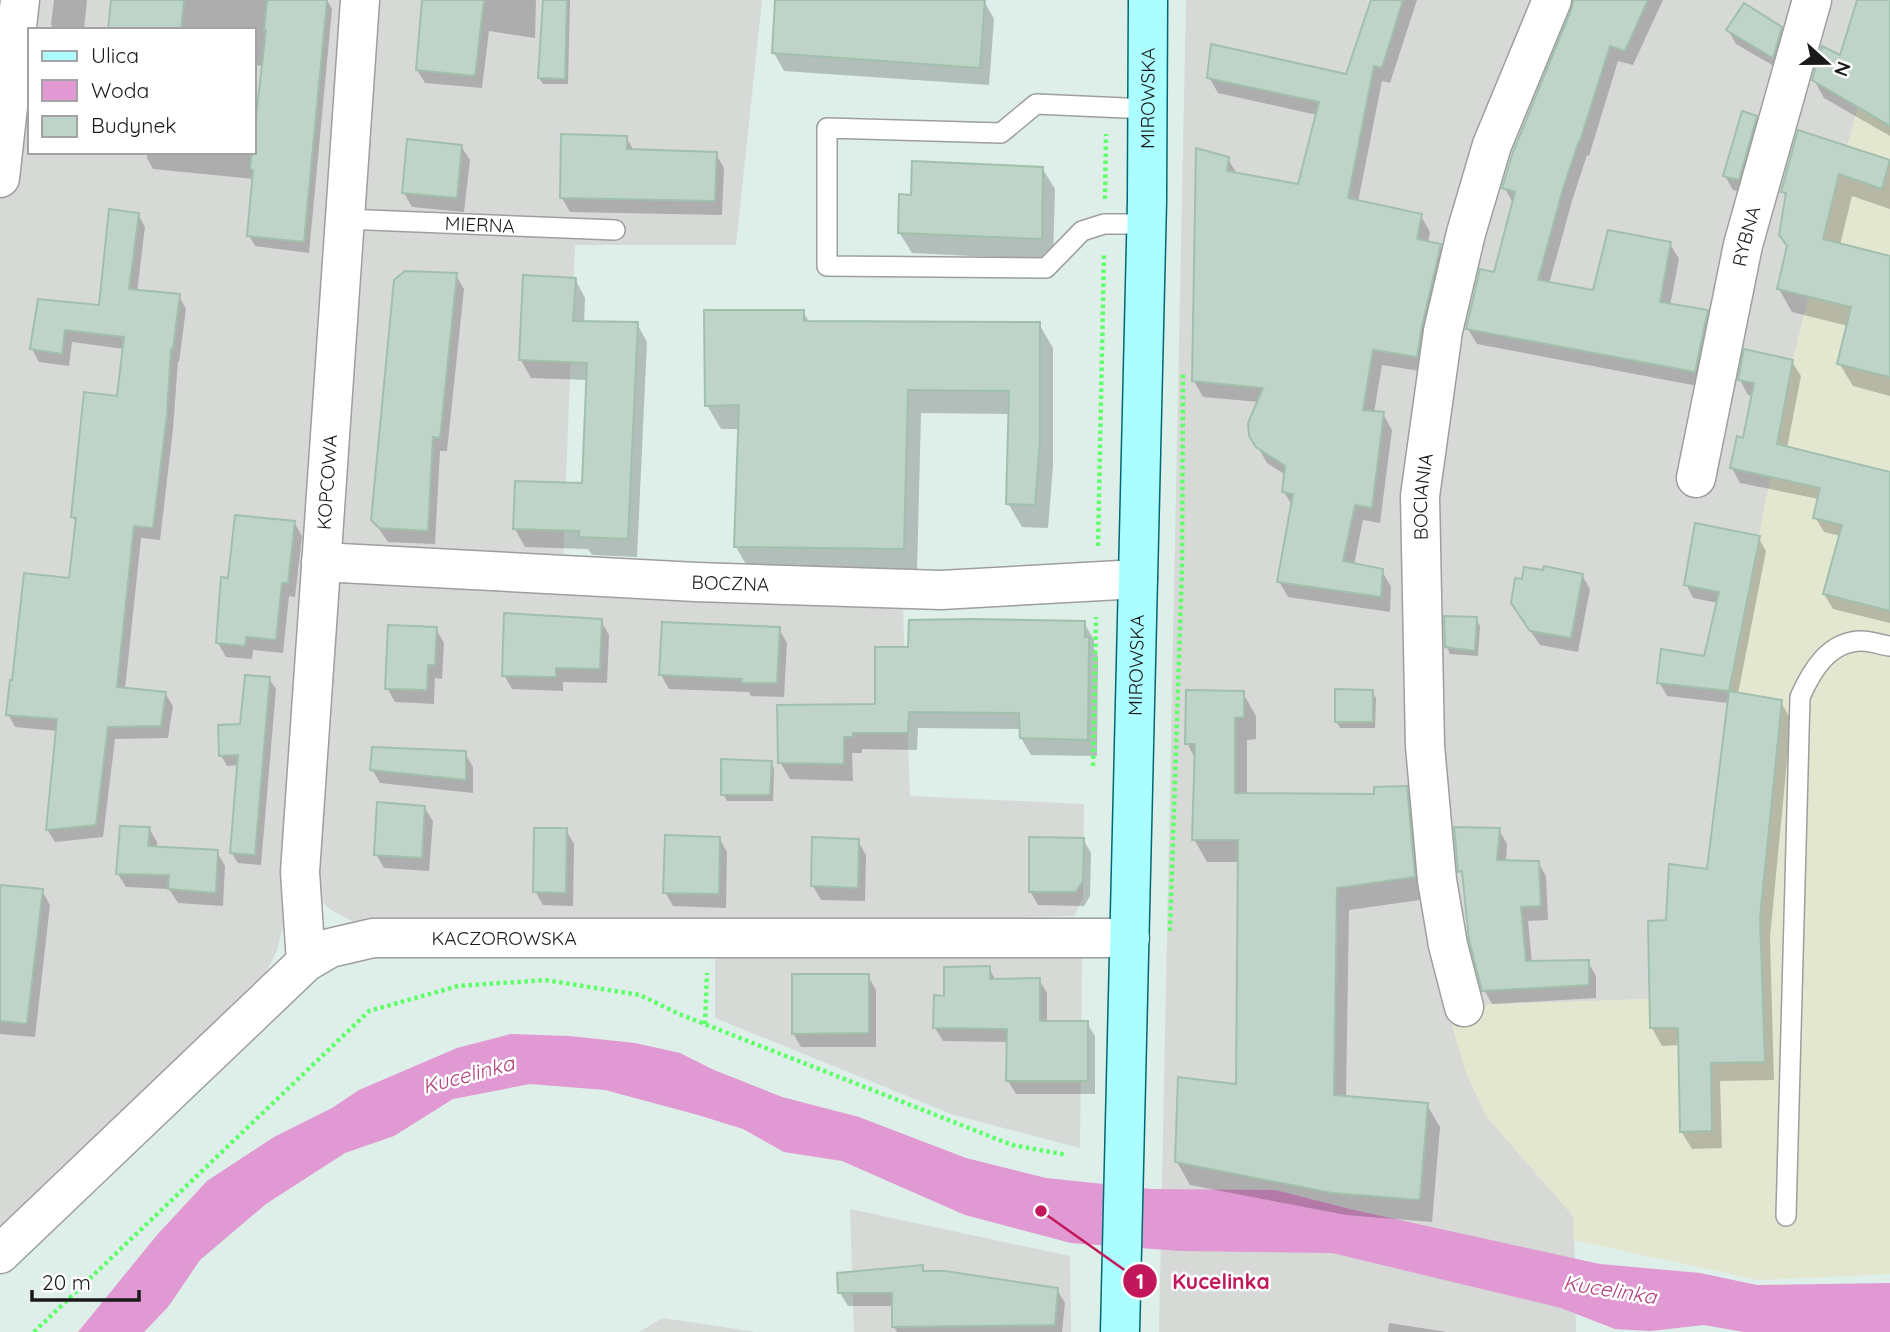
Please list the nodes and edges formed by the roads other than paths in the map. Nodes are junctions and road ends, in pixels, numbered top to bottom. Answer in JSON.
{"nodes":[{"id":1,"x":20,"y":0,"type":"edge"},
{"id":2,"x":360,"y":0,"type":"edge"},
{"id":3,"x":1148,"y":0,"type":"edge"},
{"id":4,"x":1552,"y":0,"type":"edge"},
{"id":5,"x":1812,"y":0,"type":"edge"},
{"id":6,"x":1147,"y":109,"type":"junction"},
{"id":7,"x":0,"y":178,"type":"edge"},
{"id":8,"x":344,"y":219,"type":"junction"},
{"id":9,"x":1146,"y":224,"type":"junction"},
{"id":10,"x":615,"y":230,"type":"dead end"},
{"id":11,"x":1696,"y":478,"type":"dead end"},
{"id":12,"x":321,"y":562,"type":"junction"},
{"id":13,"x":1138,"y":579,"type":"junction"},
{"id":14,"x":1890,"y":646,"type":"edge"},
{"id":15,"x":1130,"y":938,"type":"junction"},
{"id":16,"x":306,"y":962,"type":"junction"},
{"id":17,"x":1464,"y":1007,"type":"dead end"},
{"id":18,"x":1786,"y":1216,"type":"dead end"},
{"id":19,"x":0,"y":1254,"type":"edge"},
{"id":20,"x":1120,"y":1327,"type":"edge"}],
"edges":[{"from":1,"to":7,"type":"street"},
{"from":2,"to":8,"type":"street","name":"KOPCOWA"},
{"from":3,"to":6,"type":"street","name":"MIROWSKA"},
{"from":4,"to":17,"type":"street","name":"BOCIANIA"},
{"from":5,"to":11,"type":"street","name":"RYBNA"},
{"from":6,"to":9,"type":"street","name":"MIROWSKA"},
{"from":6,"to":9,"type":"lane"},
{"from":8,"to":10,"type":"lane","name":"MIERNA"},
{"from":8,"to":12,"type":"street","name":"KOPCOWA"},
{"from":9,"to":13,"type":"street","name":"MIROWSKA"},
{"from":12,"to":13,"type":"street","name":"BOCZNA"},
{"from":12,"to":16,"type":"street","name":"KOPCOWA"},
{"from":13,"to":15,"type":"street","name":"MIROWSKA"},
{"from":14,"to":18,"type":"lane"},
{"from":15,"to":16,"type":"street","name":"KACZOROWSKA"},
{"from":15,"to":20,"type":"street","name":"MIROWSKA"},
{"from":16,"to":19,"type":"street","name":"KACZOROWSKA"}]}
